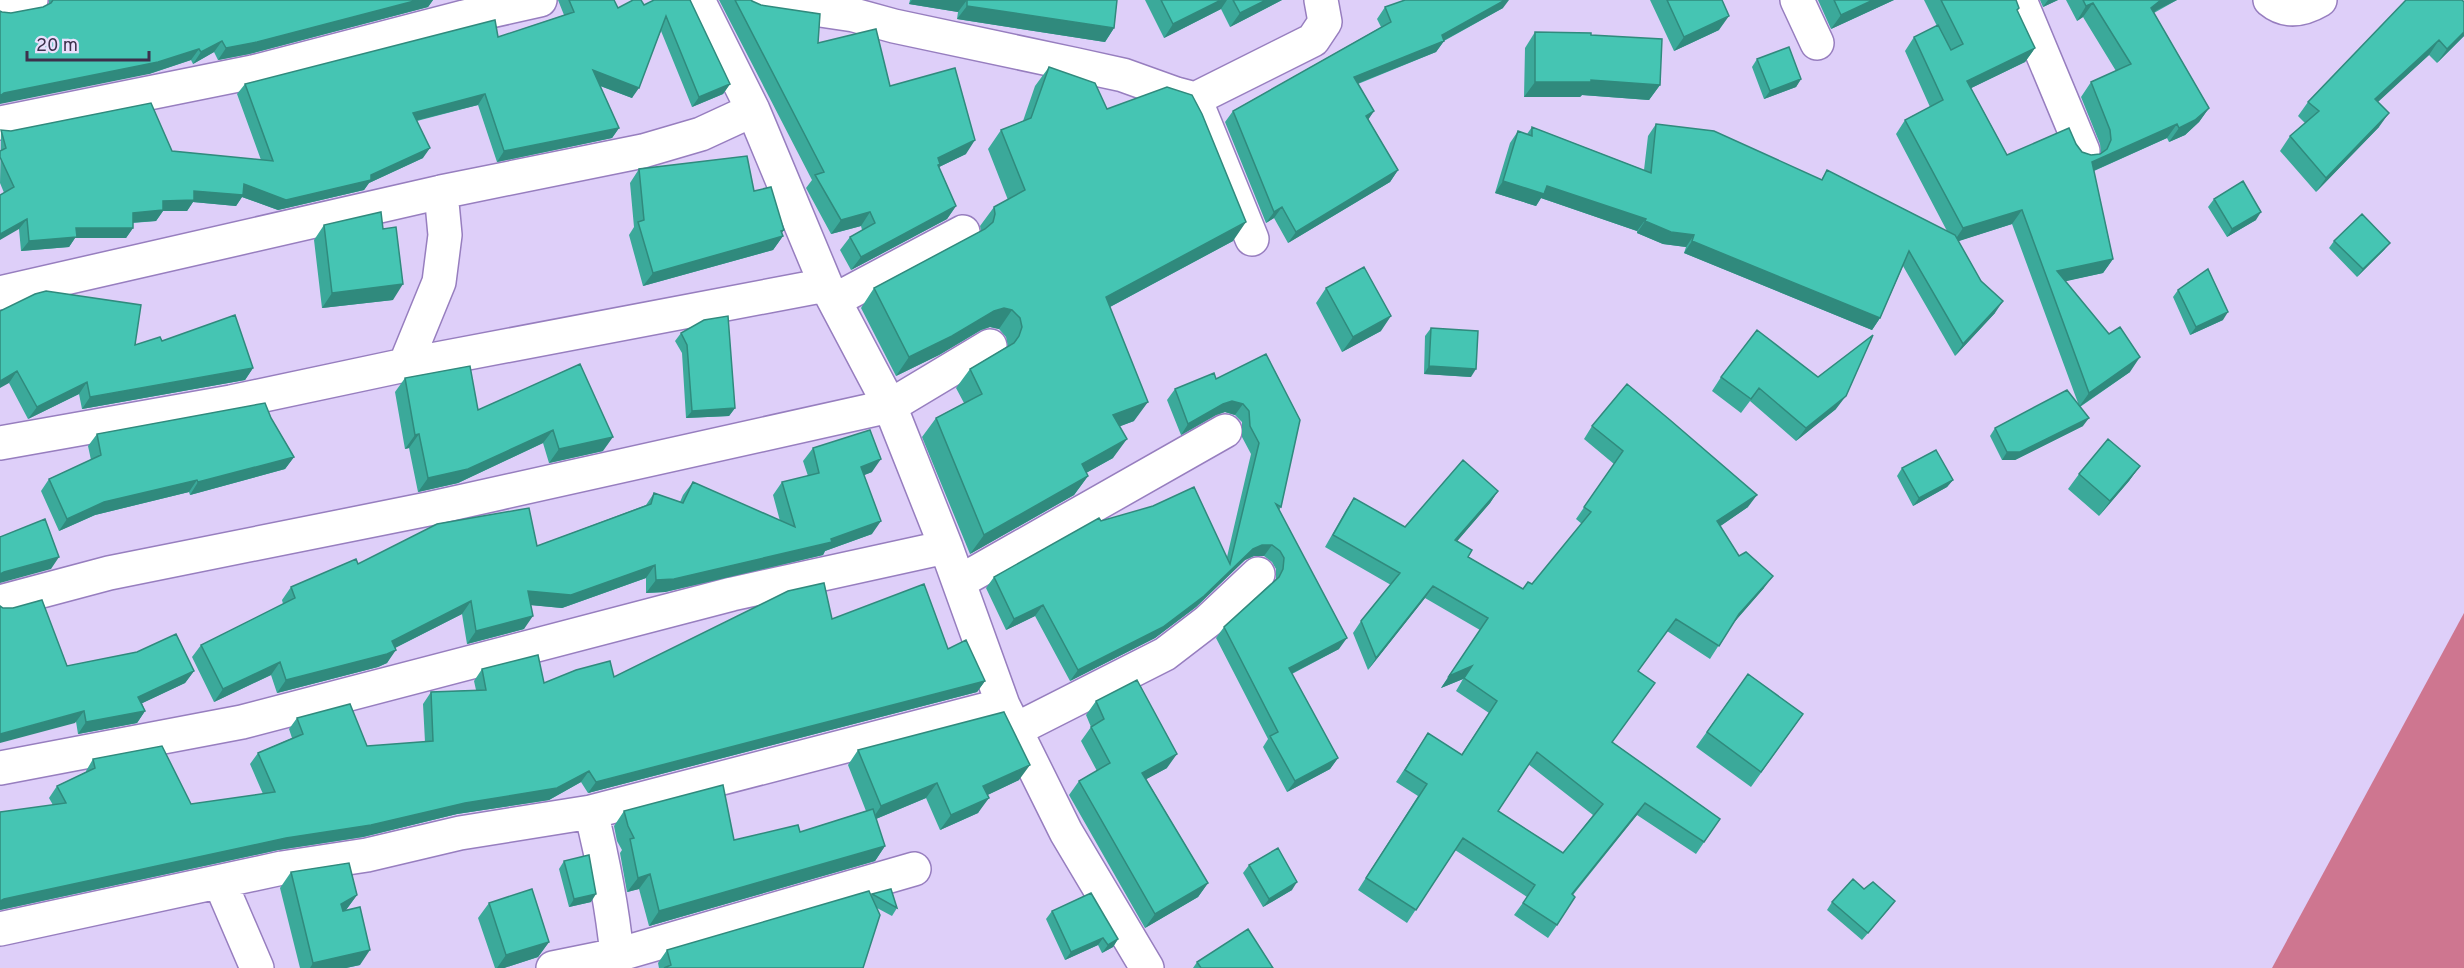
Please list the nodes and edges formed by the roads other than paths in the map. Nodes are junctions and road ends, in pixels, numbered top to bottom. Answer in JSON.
{"nodes":[{"id":1,"x":31,"y":0,"type":"edge"},
{"id":2,"x":540,"y":0,"type":"edge"},
{"id":3,"x":698,"y":0,"type":"edge"},
{"id":4,"x":754,"y":0,"type":"edge"},
{"id":5,"x":1321,"y":0,"type":"edge"},
{"id":6,"x":1797,"y":0,"type":"edge"},
{"id":7,"x":2020,"y":0,"type":"edge"},
{"id":8,"x":2270,"y":0,"type":"edge"},
{"id":9,"x":2320,"y":0,"type":"edge"},
{"id":10,"x":0,"y":6,"type":"edge"},
{"id":11,"x":463,"y":8,"type":"edge"},
{"id":12,"x":1817,"y":43,"type":"dead end"},
{"id":13,"x":1195,"y":99,"type":"junction"},
{"id":14,"x":753,"y":110,"type":"junction"},
{"id":15,"x":0,"y":123,"type":"edge"},
{"id":16,"x":2083,"y":151,"type":"edge"},
{"id":17,"x":441,"y":192,"type":"junction"},
{"id":18,"x":963,"y":232,"type":"dead end"},
{"id":19,"x":1252,"y":239,"type":"dead end"},
{"id":20,"x":0,"y":293,"type":"edge"},
{"id":21,"x":831,"y":293,"type":"junction"},
{"id":22,"x":990,"y":346,"type":"dead end"},
{"id":23,"x":405,"y":365,"type":"junction"},
{"id":24,"x":890,"y":406,"type":"junction"},
{"id":25,"x":1225,"y":431,"type":"dead end"},
{"id":26,"x":0,"y":443,"type":"edge"},
{"id":27,"x":946,"y":548,"type":"junction"},
{"id":28,"x":1258,"y":574,"type":"dead end"},
{"id":29,"x":959,"y":582,"type":"junction"},
{"id":30,"x":0,"y":602,"type":"edge"},
{"id":31,"x":1009,"y":718,"type":"junction"},
{"id":32,"x":0,"y":768,"type":"edge"},
{"id":33,"x":591,"y":812,"type":"junction"},
{"id":34,"x":914,"y":869,"type":"dead end"},
{"id":35,"x":220,"y":882,"type":"junction"},
{"id":36,"x":0,"y":929,"type":"edge"},
{"id":37,"x":617,"y":955,"type":"junction"},
{"id":38,"x":257,"y":968,"type":"edge"},
{"id":39,"x":553,"y":968,"type":"edge"},
{"id":40,"x":1147,"y":968,"type":"edge"}],
"edges":[{"from":1,"to":10,"type":"street"},
{"from":2,"to":11,"type":"street"},
{"from":3,"to":14,"type":"street"},
{"from":4,"to":13,"type":"street"},
{"from":5,"to":13,"type":"street"},
{"from":6,"to":12,"type":"street"},
{"from":7,"to":16,"type":"street"},
{"from":8,"to":9,"type":"street"},
{"from":11,"to":15,"type":"street"},
{"from":13,"to":19,"type":"street"},
{"from":14,"to":17,"type":"street"},
{"from":14,"to":21,"type":"street"},
{"from":17,"to":20,"type":"street"},
{"from":17,"to":23,"type":"street"},
{"from":18,"to":21,"type":"street"},
{"from":21,"to":23,"type":"street"},
{"from":21,"to":24,"type":"street"},
{"from":22,"to":24,"type":"street"},
{"from":23,"to":26,"type":"street"},
{"from":24,"to":27,"type":"street"},
{"from":24,"to":30,"type":"street"},
{"from":25,"to":29,"type":"street"},
{"from":27,"to":29,"type":"street"},
{"from":27,"to":32,"type":"street"},
{"from":28,"to":31,"type":"street"},
{"from":29,"to":31,"type":"street"},
{"from":31,"to":33,"type":"street"},
{"from":31,"to":40,"type":"street"},
{"from":33,"to":35,"type":"street"},
{"from":33,"to":37,"type":"street"},
{"from":34,"to":37,"type":"street"},
{"from":35,"to":36,"type":"street"},
{"from":35,"to":38,"type":"street"},
{"from":37,"to":39,"type":"street"}]}
